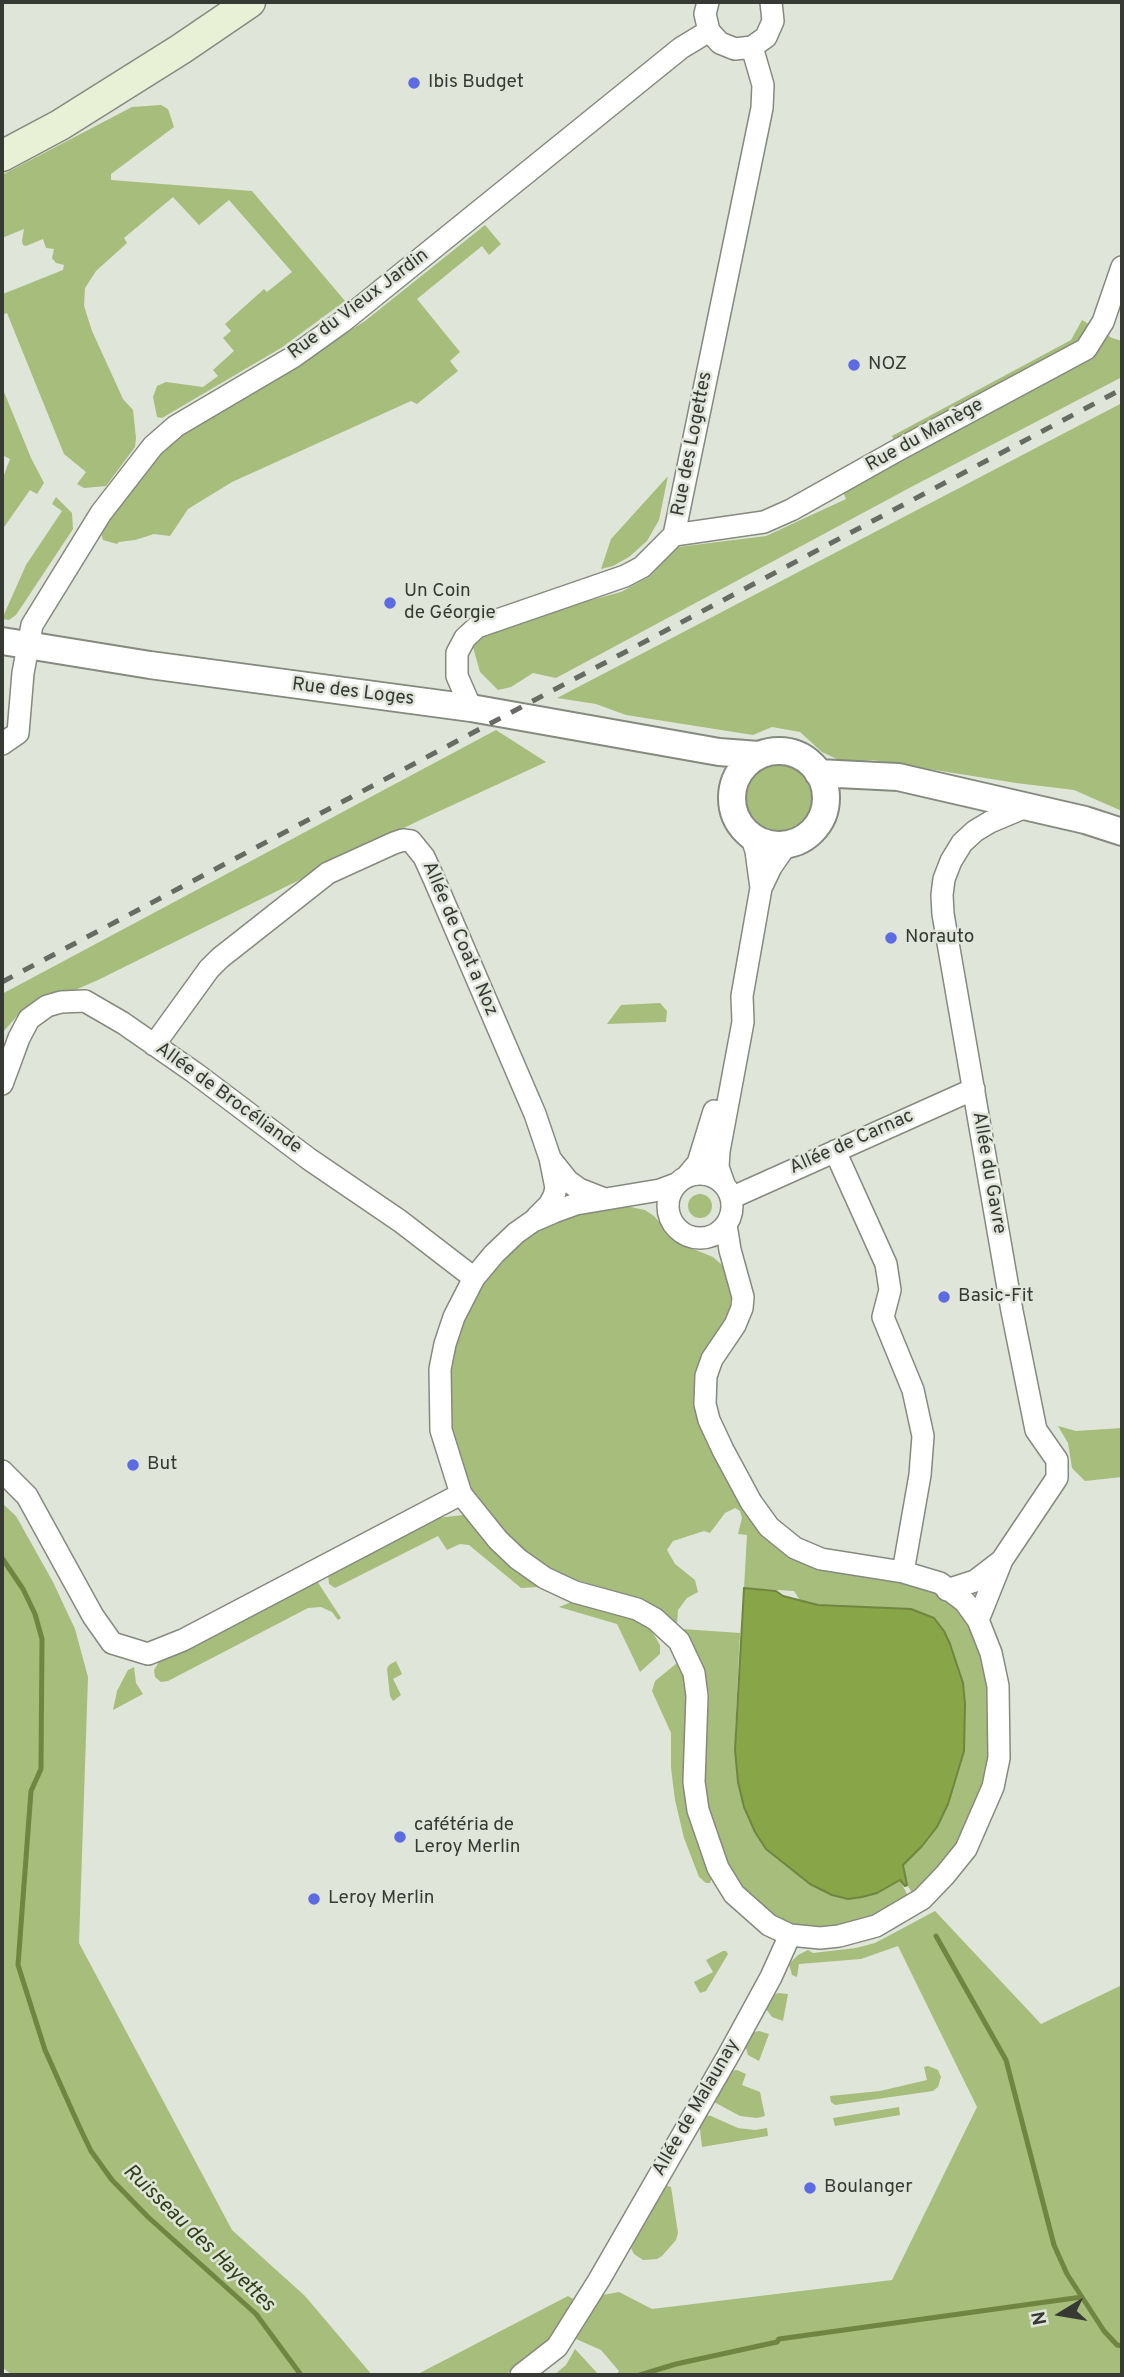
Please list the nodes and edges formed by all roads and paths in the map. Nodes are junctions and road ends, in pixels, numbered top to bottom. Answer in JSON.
{"nodes":[{"id":1,"x":250,"y":2,"type":"edge"},
{"id":2,"x":708,"y":2,"type":"edge"},
{"id":3,"x":771,"y":2,"type":"edge"},
{"id":4,"x":709,"y":31,"type":"junction"},
{"id":5,"x":751,"y":47,"type":"junction"},
{"id":6,"x":2,"y":156,"type":"edge"},
{"id":7,"x":1122,"y":267,"type":"edge"},
{"id":8,"x":674,"y":535,"type":"junction"},
{"id":9,"x":2,"y":641,"type":"edge"},
{"id":10,"x":28,"y":645,"type":"junction"},
{"id":11,"x":471,"y":708,"type":"junction"},
{"id":12,"x":2,"y":744,"type":"edge"},
{"id":13,"x":704,"y":749,"type":"junction"},
{"id":14,"x":759,"y":755,"type":"junction"},
{"id":15,"x":818,"y":773,"type":"junction"},
{"id":16,"x":870,"y":776,"type":"junction"},
{"id":17,"x":733,"y":786,"type":"junction"},
{"id":18,"x":1028,"y":806,"type":"junction"},
{"id":19,"x":824,"y":808,"type":"junction"},
{"id":20,"x":1122,"y":832,"type":"edge"},
{"id":21,"x":751,"y":835,"type":"junction"},
{"id":22,"x":787,"y":844,"type":"junction"},
{"id":23,"x":761,"y":888,"type":"junction"},
{"id":24,"x":742,"y":996,"type":"junction"},
{"id":25,"x":154,"y":1045,"type":"junction"},
{"id":26,"x":2,"y":1084,"type":"edge"},
{"id":27,"x":974,"y":1089,"type":"junction"},
{"id":28,"x":835,"y":1151,"type":"junction"},
{"id":29,"x":550,"y":1158,"type":"junction"},
{"id":30,"x":682,"y":1180,"type":"junction"},
{"id":31,"x":728,"y":1191,"type":"junction"},
{"id":32,"x":602,"y":1198,"type":"junction"},
{"id":33,"x":533,"y":1221,"type":"junction"},
{"id":34,"x":726,"y":1225,"type":"junction"},
{"id":35,"x":474,"y":1278,"type":"junction"},
{"id":36,"x":2,"y":1471,"type":"edge"},
{"id":37,"x":461,"y":1494,"type":"junction"},
{"id":38,"x":1002,"y":1560,"type":"junction"},
{"id":39,"x":903,"y":1572,"type":"junction"},
{"id":40,"x":947,"y":1590,"type":"junction"},
{"id":41,"x":978,"y":1620,"type":"junction"},
{"id":42,"x":790,"y":1935,"type":"junction"},
{"id":43,"x":521,"y":2375,"type":"edge"}],
"edges":[{"from":1,"to":6,"type":"main road"},
{"from":2,"to":4,"type":"street"},
{"from":3,"to":5,"type":"street"},
{"from":4,"to":5,"type":"street"},
{"from":4,"to":10,"type":"street","name":"Rue du Vieux Jardin"},
{"from":5,"to":8,"type":"street","name":"Rue des Logettes"},
{"from":7,"to":8,"type":"street","name":"Rue du Manège"},
{"from":8,"to":11,"type":"street","name":"Rue des Logettes"},
{"from":9,"to":10,"type":"street","name":"Rue des Loges"},
{"from":10,"to":11,"type":"street","name":"Rue des Loges"},
{"from":10,"to":12,"type":"street","name":"Rue du Vieux Jardin"},
{"from":11,"to":13,"type":"street","name":"Rue des Loges"},
{"from":13,"to":14,"type":"street","name":"Rue des Loges"},
{"from":13,"to":17,"type":"street"},
{"from":14,"to":15,"type":"street"},
{"from":14,"to":17,"type":"street"},
{"from":15,"to":16,"type":"street"},
{"from":15,"to":19,"type":"street"},
{"from":16,"to":18,"type":"street"},
{"from":16,"to":19,"type":"street"},
{"from":17,"to":21,"type":"street"},
{"from":18,"to":20,"type":"street"},
{"from":18,"to":27,"type":"street","name":"Allée du Gavre"},
{"from":19,"to":22,"type":"street"},
{"from":21,"to":22,"type":"street"},
{"from":21,"to":23,"type":"street"},
{"from":22,"to":23,"type":"street"},
{"from":23,"to":24,"type":"street"},
{"from":24,"to":30,"type":"street"},
{"from":24,"to":31,"type":"street"},
{"from":25,"to":26,"type":"street","name":"Allée de Brocéliande"},
{"from":25,"to":29,"type":"street","name":"Allée de Coat a Noz"},
{"from":25,"to":35,"type":"street","name":"Allée de Brocéliande"},
{"from":27,"to":28,"type":"street","name":"Allée de Carnac"},
{"from":27,"to":38,"type":"street","name":"Allée du Gavre"},
{"from":28,"to":31,"type":"street","name":"Allée de Carnac"},
{"from":28,"to":39,"type":"street"},
{"from":29,"to":32,"type":"street","name":"Allée de Coat a Noz"},
{"from":29,"to":33,"type":"street","name":"Allée de Coat a Noz"},
{"from":30,"to":31,"type":"street"},
{"from":30,"to":32,"type":"street"},
{"from":30,"to":34,"type":"street"},
{"from":31,"to":34,"type":"street"},
{"from":32,"to":33,"type":"street"},
{"from":33,"to":35,"type":"street"},
{"from":34,"to":39,"type":"street"},
{"from":35,"to":37,"type":"street"},
{"from":36,"to":37,"type":"street"},
{"from":37,"to":42,"type":"street"},
{"from":38,"to":40,"type":"street","name":"Allée du Gavre"},
{"from":38,"to":41,"type":"street","name":"Allée du Gavre"},
{"from":39,"to":40,"type":"street"},
{"from":40,"to":41,"type":"street"},
{"from":41,"to":42,"type":"street"},
{"from":42,"to":43,"type":"street","name":"Allée de Malaunay"}]}
